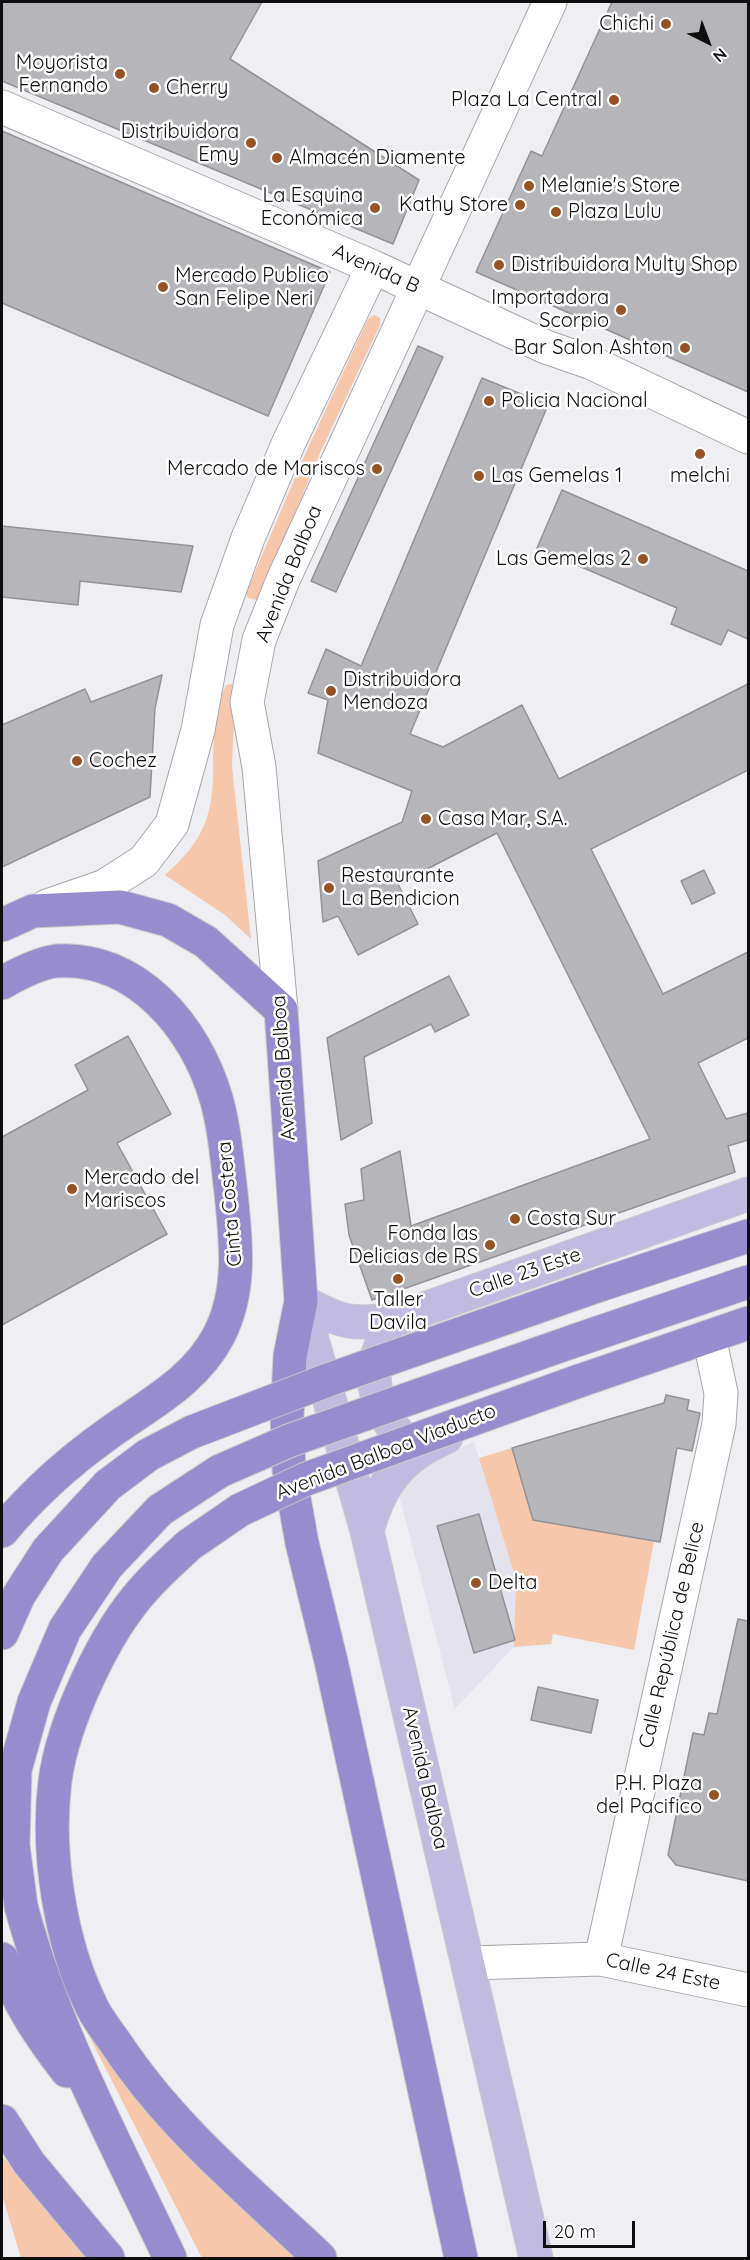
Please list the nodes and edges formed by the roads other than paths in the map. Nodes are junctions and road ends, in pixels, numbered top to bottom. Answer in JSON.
{"nodes":[{"id":1,"x":550,"y":2,"type":"edge"},
{"id":2,"x":2,"y":107,"type":"edge"},
{"id":3,"x":374,"y":267,"type":"junction"},
{"id":4,"x":417,"y":287,"type":"junction"},
{"id":5,"x":748,"y":437,"type":"edge"},
{"id":6,"x":203,"y":699,"type":"junction"},
{"id":7,"x":247,"y":702,"type":"junction"},
{"id":8,"x":33,"y":910,"type":"junction"},
{"id":9,"x":2,"y":925,"type":"edge"},
{"id":10,"x":2,"y":983,"type":"edge"},
{"id":11,"x":281,"y":1010,"type":"junction"},
{"id":12,"x":748,"y":1194,"type":"edge"},
{"id":13,"x":748,"y":1236,"type":"edge"},
{"id":14,"x":748,"y":1282,"type":"edge"},
{"id":15,"x":301,"y":1301,"type":"junction"},
{"id":16,"x":399,"y":1318,"type":"junction"},
{"id":17,"x":748,"y":1323,"type":"edge"},
{"id":18,"x":748,"y":1333,"type":"edge"},
{"id":19,"x":711,"y":1346,"type":"junction"},
{"id":20,"x":417,"y":1452,"type":"junction"},
{"id":21,"x":2,"y":1531,"type":"edge"},
{"id":22,"x":366,"y":1531,"type":"junction"},
{"id":23,"x":2,"y":1633,"type":"edge"},
{"id":24,"x":2,"y":1959,"type":"edge"},
{"id":25,"x":601,"y":1959,"type":"junction"},
{"id":26,"x":469,"y":1963,"type":"junction"},
{"id":27,"x":748,"y":1990,"type":"edge"},
{"id":28,"x":101,"y":2115,"type":"junction"},
{"id":29,"x":2,"y":2121,"type":"edge"},
{"id":30,"x":108,"y":2259,"type":"edge"},
{"id":31,"x":170,"y":2259,"type":"edge"},
{"id":32,"x":320,"y":2259,"type":"edge"},
{"id":33,"x":461,"y":2259,"type":"edge"},
{"id":34,"x":536,"y":2259,"type":"edge"}],
"edges":[{"from":1,"to":4,"type":"street","name":"Avenida Balboa"},
{"from":2,"to":3,"type":"street","name":"Avenida B"},
{"from":3,"to":4,"type":"street","name":"Avenida B"},
{"from":3,"to":6,"type":"street"},
{"from":4,"to":5,"type":"street","name":"Avenida B"},
{"from":4,"to":7,"type":"street","name":"Avenida Balboa"},
{"from":6,"to":7,"type":"street"},
{"from":6,"to":8,"type":"street"},
{"from":7,"to":11,"type":"street","name":"Avenida Balboa"},
{"from":8,"to":9,"type":"highway"},
{"from":8,"to":11,"type":"highway"},
{"from":10,"to":21,"type":"highway","name":"Cinta Costera"},
{"from":11,"to":15,"type":"highway","name":"Avenida Balboa"},
{"from":12,"to":16,"type":"main road","name":"Calle 23 Este"},
{"from":13,"to":23,"type":"highway","bridge":true},
{"from":14,"to":28,"type":"highway","name":"Avenida Balboa Viaducto","bridge":true},
{"from":15,"to":16,"type":"main road","name":"Calle 23 Este"},
{"from":15,"to":22,"type":"main road","name":"Avenida Balboa"},
{"from":15,"to":33,"type":"highway","name":"Avenida Balboa"},
{"from":16,"to":20,"type":"main road"},
{"from":17,"to":32,"type":"highway","name":"Avenida Balboa Viaducto","bridge":true},
{"from":18,"to":19,"type":"main road"},
{"from":19,"to":20,"type":"main road"},
{"from":19,"to":25,"type":"street","name":"Calle República de Belice"},
{"from":20,"to":22,"type":"main road"},
{"from":22,"to":26,"type":"main road","name":"Avenida Balboa"},
{"from":24,"to":28,"type":"highway"},
{"from":25,"to":26,"type":"street","name":"Calle 24 Este"},
{"from":25,"to":27,"type":"street","name":"Calle 24 Este"},
{"from":26,"to":34,"type":"main road","name":"Avenida Balboa"},
{"from":28,"to":31,"type":"highway"},
{"from":29,"to":30,"type":"highway"}]}
